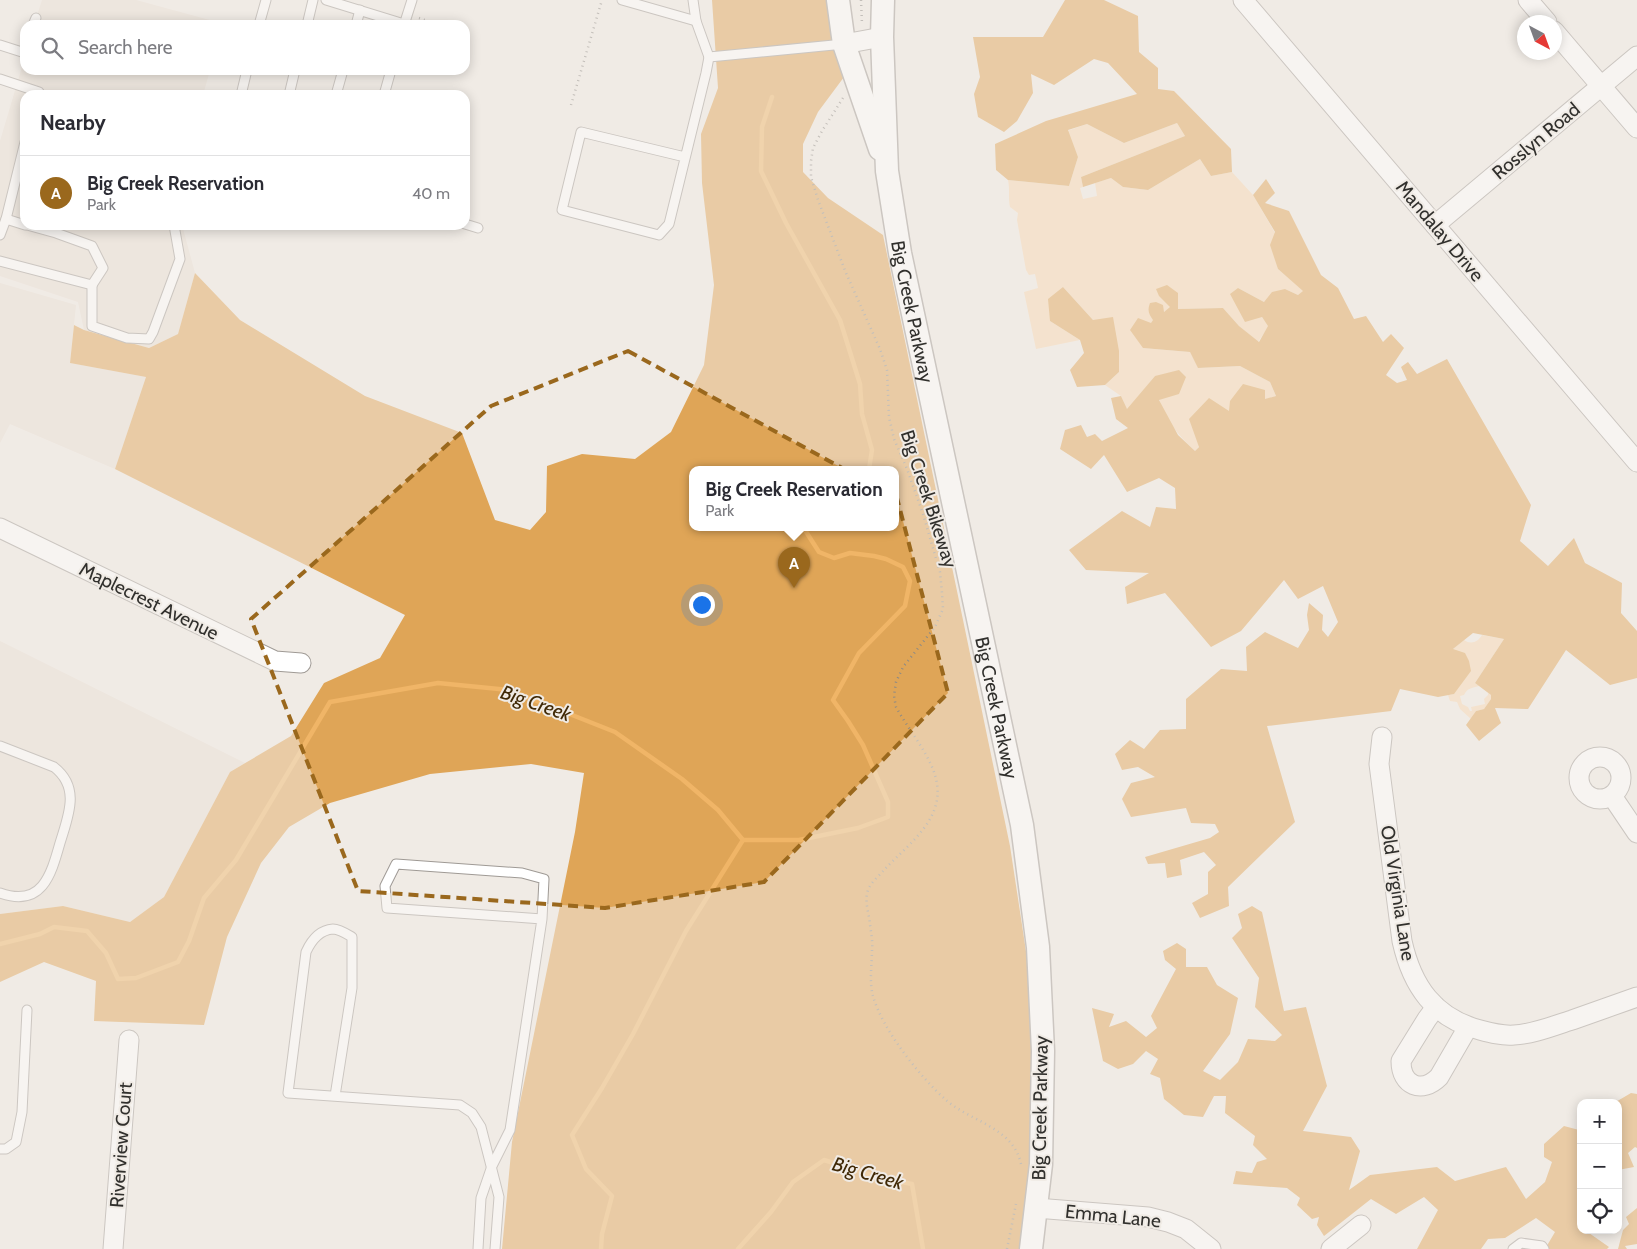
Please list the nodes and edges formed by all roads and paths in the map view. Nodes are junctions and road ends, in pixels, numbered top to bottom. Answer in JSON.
{"nodes":[{"id":1,"x":266,"y":0,"type":"edge"},
{"id":2,"x":313,"y":0,"type":"edge"},
{"id":3,"x":326,"y":0,"type":"edge"},
{"id":4,"x":412,"y":0,"type":"edge"},
{"id":5,"x":602,"y":0,"type":"edge"},
{"id":6,"x":622,"y":0,"type":"edge"},
{"id":7,"x":693,"y":0,"type":"edge"},
{"id":8,"x":838,"y":0,"type":"edge"},
{"id":9,"x":861,"y":0,"type":"edge"},
{"id":10,"x":883,"y":0,"type":"edge"},
{"id":11,"x":1243,"y":0,"type":"edge"},
{"id":12,"x":1528,"y":0,"type":"edge"},
{"id":13,"x":360,"y":10,"type":"junction"},
{"id":14,"x":1541,"y":15,"type":"edge"},
{"id":15,"x":419,"y":18,"type":"dead end"},
{"id":16,"x":260,"y":20,"type":"edge"},
{"id":17,"x":307,"y":20,"type":"edge"},
{"id":18,"x":357,"y":20,"type":"edge"},
{"id":19,"x":391,"y":20,"type":"edge"},
{"id":20,"x":405,"y":20,"type":"edge"},
{"id":21,"x":425,"y":20,"type":"edge"},
{"id":22,"x":696,"y":21,"type":"junction"},
{"id":23,"x":862,"y":25,"type":"dead end"},
{"id":24,"x":882,"y":37,"type":"junction"},
{"id":25,"x":1562,"y":40,"type":"edge"},
{"id":26,"x":844,"y":44,"type":"junction"},
{"id":27,"x":0,"y":45,"type":"edge"},
{"id":28,"x":20,"y":52,"type":"edge"},
{"id":29,"x":1637,"y":56,"type":"edge"},
{"id":30,"x":709,"y":57,"type":"junction"},
{"id":31,"x":246,"y":75,"type":"edge"},
{"id":32,"x":294,"y":75,"type":"edge"},
{"id":33,"x":342,"y":75,"type":"edge"},
{"id":34,"x":390,"y":75,"type":"edge"},
{"id":35,"x":0,"y":79,"type":"edge"},
{"id":36,"x":1602,"y":87,"type":"junction"},
{"id":37,"x":29,"y":90,"type":"edge"},
{"id":38,"x":242,"y":90,"type":"edge"},
{"id":39,"x":290,"y":90,"type":"edge"},
{"id":40,"x":337,"y":90,"type":"edge"},
{"id":41,"x":385,"y":90,"type":"edge"},
{"id":42,"x":846,"y":95,"type":"dead end"},
{"id":43,"x":571,"y":105,"type":"dead end"},
{"id":44,"x":1637,"y":128,"type":"edge"},
{"id":45,"x":685,"y":157,"type":"junction"},
{"id":46,"x":20,"y":162,"type":"edge"},
{"id":47,"x":887,"y":171,"type":"junction"},
{"id":48,"x":6,"y":219,"type":"junction"},
{"id":49,"x":20,"y":223,"type":"edge"},
{"id":50,"x":1435,"y":225,"type":"junction"},
{"id":51,"x":470,"y":226,"type":"edge"},
{"id":52,"x":478,"y":228,"type":"dead end"},
{"id":53,"x":45,"y":230,"type":"edge"},
{"id":54,"x":175,"y":230,"type":"edge"},
{"id":55,"x":0,"y":235,"type":"edge"},
{"id":56,"x":0,"y":261,"type":"edge"},
{"id":57,"x":92,"y":285,"type":"junction"},
{"id":58,"x":1637,"y":462,"type":"edge"},
{"id":59,"x":0,"y":528,"type":"edge"},
{"id":60,"x":302,"y":663,"type":"dead end"},
{"id":61,"x":1382,"y":737,"type":"dead end"},
{"id":62,"x":0,"y":746,"type":"edge"},
{"id":63,"x":1612,"y":796,"type":"dead end"},
{"id":64,"x":1637,"y":832,"type":"edge"},
{"id":65,"x":0,"y":893,"type":"edge"},
{"id":66,"x":542,"y":919,"type":"junction"},
{"id":67,"x":1637,"y":997,"type":"edge"},
{"id":68,"x":1436,"y":1008,"type":"junction"},
{"id":69,"x":26,"y":1010,"type":"dead end"},
{"id":70,"x":1468,"y":1027,"type":"junction"},
{"id":71,"x":129,"y":1040,"type":"dead end"},
{"id":72,"x":335,"y":1096,"type":"junction"},
{"id":73,"x":0,"y":1149,"type":"edge"},
{"id":74,"x":492,"y":1166,"type":"junction"},
{"id":75,"x":1022,"y":1169,"type":"dead end"},
{"id":76,"x":1026,"y":1204,"type":"junction"},
{"id":77,"x":1360,"y":1224,"type":"dead end"},
{"id":78,"x":113,"y":1249,"type":"edge"},
{"id":79,"x":478,"y":1249,"type":"edge"},
{"id":80,"x":495,"y":1249,"type":"edge"},
{"id":81,"x":1007,"y":1249,"type":"edge"},
{"id":82,"x":1031,"y":1249,"type":"edge"},
{"id":83,"x":1211,"y":1249,"type":"edge"},
{"id":84,"x":1331,"y":1249,"type":"edge"},
{"id":85,"x":1513,"y":1249,"type":"edge"},
{"id":86,"x":1544,"y":1249,"type":"edge"}],
"edges":[{"from":1,"to":16,"type":"lane"},
{"from":2,"to":17,"type":"lane"},
{"from":3,"to":13,"type":"lane"},
{"from":4,"to":20,"type":"lane"},
{"from":5,"to":43,"type":"path"},
{"from":6,"to":22,"type":"lane"},
{"from":7,"to":22,"type":"lane"},
{"from":8,"to":26,"type":"street","name":"Big Creek Parkway"},
{"from":9,"to":23,"type":"path"},
{"from":10,"to":24,"type":"street","name":"Big Creek Parkway"},
{"from":11,"to":50,"type":"street","name":"Mandalay Drive"},
{"from":12,"to":14,"type":"street"},
{"from":13,"to":18,"type":"lane"},
{"from":13,"to":19,"type":"lane"},
{"from":15,"to":21,"type":"path"},
{"from":22,"to":30,"type":"lane"},
{"from":24,"to":26,"type":"street"},
{"from":24,"to":47,"type":"street","name":"Big Creek Parkway"},
{"from":25,"to":36,"type":"street"},
{"from":26,"to":30,"type":"lane"},
{"from":26,"to":47,"type":"street","name":"Big Creek Parkway"},
{"from":27,"to":28,"type":"lane"},
{"from":29,"to":36,"type":"street","name":"Rosslyn Road"},
{"from":30,"to":45,"type":"lane"},
{"from":31,"to":38,"type":"lane"},
{"from":32,"to":39,"type":"lane"},
{"from":33,"to":40,"type":"lane"},
{"from":34,"to":41,"type":"lane"},
{"from":35,"to":37,"type":"lane"},
{"from":36,"to":44,"type":"street"},
{"from":36,"to":50,"type":"street","name":"Rosslyn Road"},
{"from":42,"to":75,"type":"path","name":"Big Creek Bikeway"},
{"from":45,"to":45,"type":"lane"},
{"from":46,"to":48,"type":"lane"},
{"from":47,"to":76,"type":"street","name":"Big Creek Parkway"},
{"from":48,"to":49,"type":"lane"},
{"from":48,"to":55,"type":"lane"},
{"from":50,"to":58,"type":"street","name":"Mandalay Drive"},
{"from":51,"to":52,"type":"lane"},
{"from":53,"to":57,"type":"lane"},
{"from":54,"to":57,"type":"lane"},
{"from":56,"to":57,"type":"lane"},
{"from":59,"to":60,"type":"street","name":"Maplecrest Avenue"},
{"from":61,"to":68,"type":"street","name":"Old Virginia Lane"},
{"from":62,"to":65,"type":"lane"},
{"from":63,"to":64,"type":"street"},
{"from":66,"to":66,"type":"lane"},
{"from":66,"to":74,"type":"lane"},
{"from":67,"to":70,"type":"street","name":"Old Virginia Lane"},
{"from":68,"to":70,"type":"street","name":"Old Virginia Lane"},
{"from":68,"to":70,"type":"street"},
{"from":69,"to":73,"type":"lane"},
{"from":71,"to":78,"type":"street","name":"Riverview Court"},
{"from":72,"to":72,"type":"lane"},
{"from":72,"to":74,"type":"lane"},
{"from":74,"to":79,"type":"lane"},
{"from":74,"to":80,"type":"lane"},
{"from":76,"to":81,"type":"path"},
{"from":76,"to":82,"type":"street","name":"Big Creek Parkway"},
{"from":76,"to":83,"type":"street","name":"Emma Lane"},
{"from":77,"to":84,"type":"street"},
{"from":85,"to":86,"type":"lane"}]}
